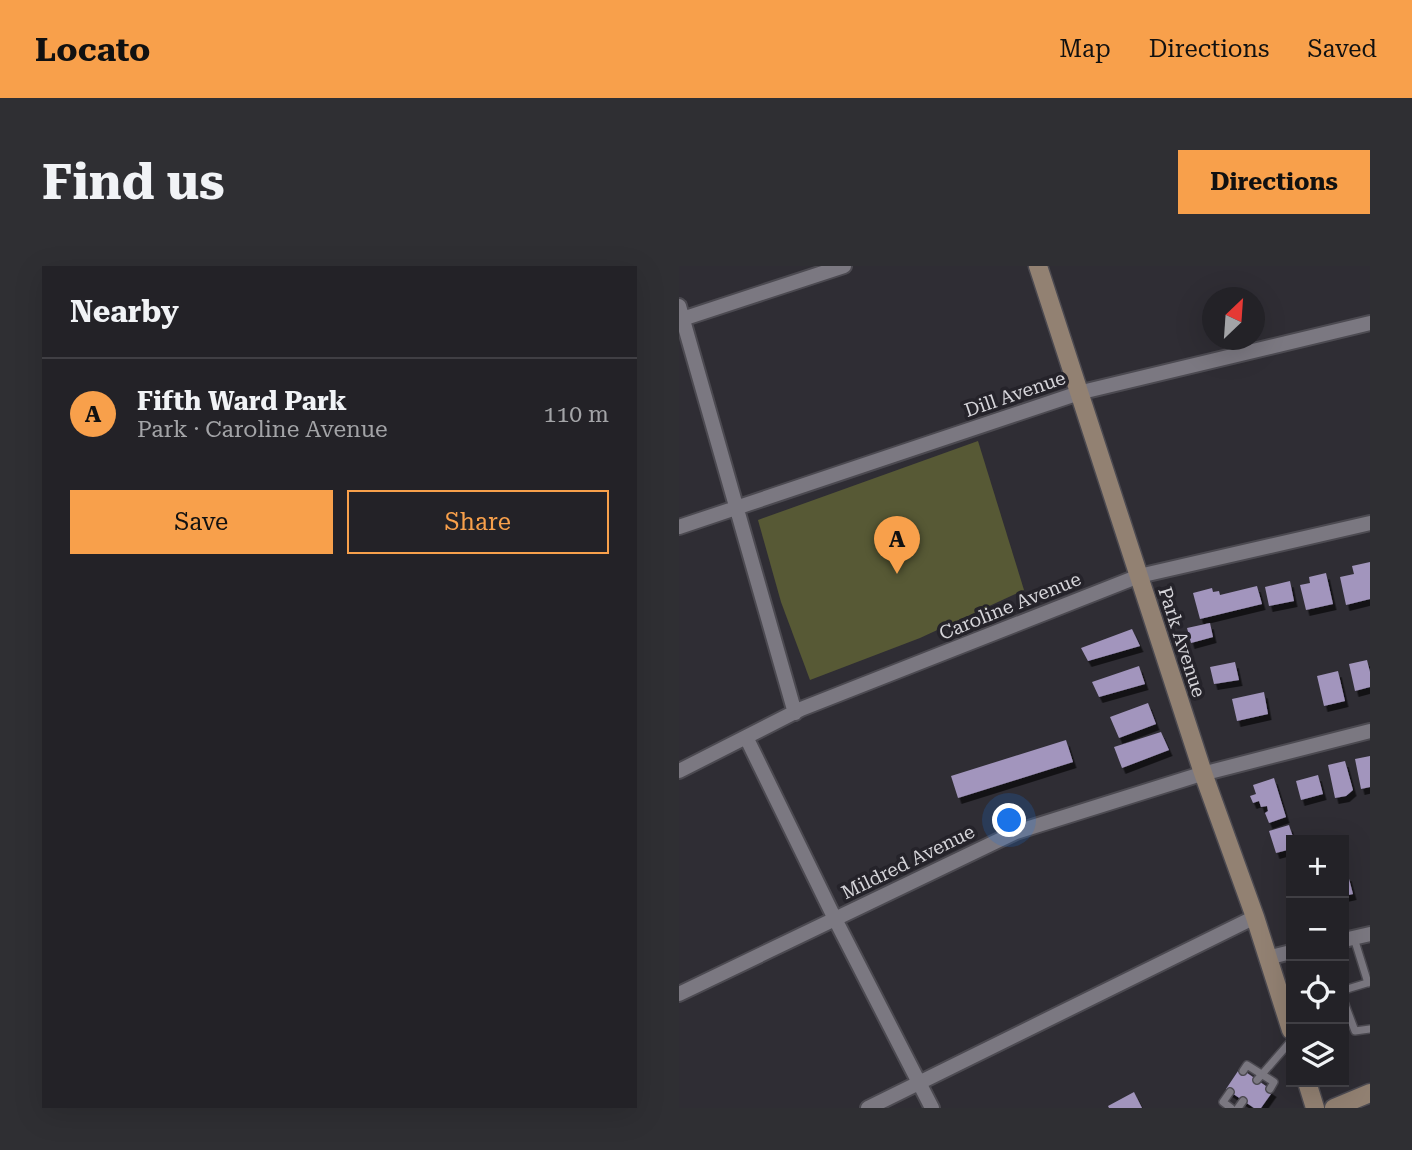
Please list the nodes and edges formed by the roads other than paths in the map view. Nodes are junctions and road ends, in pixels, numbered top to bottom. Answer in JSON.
{"nodes":[{"id":1,"x":845,"y":266,"type":"edge"},
{"id":2,"x":1038,"y":266,"type":"edge"},
{"id":3,"x":680,"y":315,"type":"edge"},
{"id":4,"x":1370,"y":323,"type":"edge"},
{"id":5,"x":1079,"y":393,"type":"junction"},
{"id":6,"x":736,"y":508,"type":"junction"},
{"id":7,"x":1370,"y":523,"type":"edge"},
{"id":8,"x":679,"y":527,"type":"edge"},
{"id":9,"x":1139,"y":576,"type":"junction"},
{"id":10,"x":795,"y":713,"type":"junction"},
{"id":11,"x":1370,"y":731,"type":"edge"},
{"id":12,"x":746,"y":737,"type":"junction"},
{"id":13,"x":679,"y":771,"type":"edge"},
{"id":14,"x":1203,"y":773,"type":"junction"},
{"id":15,"x":1255,"y":917,"type":"junction"},
{"id":16,"x":835,"y":919,"type":"junction"},
{"id":17,"x":1370,"y":934,"type":"edge"},
{"id":18,"x":1349,"y":939,"type":"edge"},
{"id":19,"x":1286,"y":953,"type":"edge"},
{"id":20,"x":1267,"y":958,"type":"junction"},
{"id":21,"x":1369,"y":982,"type":"edge"},
{"id":22,"x":1349,"y":989,"type":"edge"},
{"id":23,"x":679,"y":994,"type":"edge"},
{"id":24,"x":1349,"y":1015,"type":"edge"},
{"id":25,"x":1289,"y":1024,"type":"edge"},
{"id":26,"x":1370,"y":1029,"type":"edge"},
{"id":27,"x":1286,"y":1047,"type":"edge"},
{"id":28,"x":1243,"y":1071,"type":"dead end"},
{"id":29,"x":1259,"y":1077,"type":"junction"},
{"id":30,"x":919,"y":1083,"type":"junction"},
{"id":31,"x":1309,"y":1087,"type":"edge"},
{"id":32,"x":1269,"y":1089,"type":"dead end"},
{"id":33,"x":1230,"y":1091,"type":"dead end"},
{"id":34,"x":1370,"y":1093,"type":"edge"},
{"id":35,"x":868,"y":1108,"type":"edge"},
{"id":36,"x":932,"y":1108,"type":"edge"},
{"id":37,"x":1231,"y":1108,"type":"edge"},
{"id":38,"x":1315,"y":1108,"type":"edge"},
{"id":39,"x":1334,"y":1108,"type":"edge"}],
"edges":[{"from":1,"to":3,"type":"street"},
{"from":2,"to":5,"type":"street","name":"Park Avenue"},
{"from":3,"to":6,"type":"street"},
{"from":4,"to":5,"type":"street","name":"Dill Avenue"},
{"from":5,"to":6,"type":"street","name":"Dill Avenue"},
{"from":5,"to":9,"type":"street","name":"Park Avenue"},
{"from":6,"to":8,"type":"street","name":"Dill Avenue"},
{"from":6,"to":10,"type":"street"},
{"from":7,"to":9,"type":"street","name":"Caroline Avenue"},
{"from":9,"to":10,"type":"street","name":"Caroline Avenue"},
{"from":9,"to":14,"type":"street","name":"Park Avenue"},
{"from":10,"to":12,"type":"street","name":"Caroline Avenue"},
{"from":11,"to":14,"type":"street","name":"Mildred Avenue"},
{"from":12,"to":13,"type":"street","name":"Caroline Avenue"},
{"from":12,"to":16,"type":"street"},
{"from":14,"to":15,"type":"street","name":"Park Avenue"},
{"from":14,"to":16,"type":"street","name":"Mildred Avenue"},
{"from":15,"to":20,"type":"street","name":"Park Avenue"},
{"from":15,"to":30,"type":"street"},
{"from":16,"to":23,"type":"street","name":"Mildred Avenue"},
{"from":16,"to":30,"type":"street"},
{"from":17,"to":18,"type":"street"},
{"from":18,"to":21,"type":"lane"},
{"from":19,"to":20,"type":"street"},
{"from":20,"to":25,"type":"street","name":"Park Avenue"},
{"from":21,"to":22,"type":"lane"},
{"from":24,"to":26,"type":"lane"},
{"from":27,"to":29,"type":"lane"},
{"from":28,"to":29,"type":"lane"},
{"from":29,"to":32,"type":"lane"},
{"from":30,"to":35,"type":"street"},
{"from":30,"to":36,"type":"street"},
{"from":31,"to":38,"type":"street"},
{"from":33,"to":37,"type":"lane"},
{"from":34,"to":39,"type":"street"}]}
